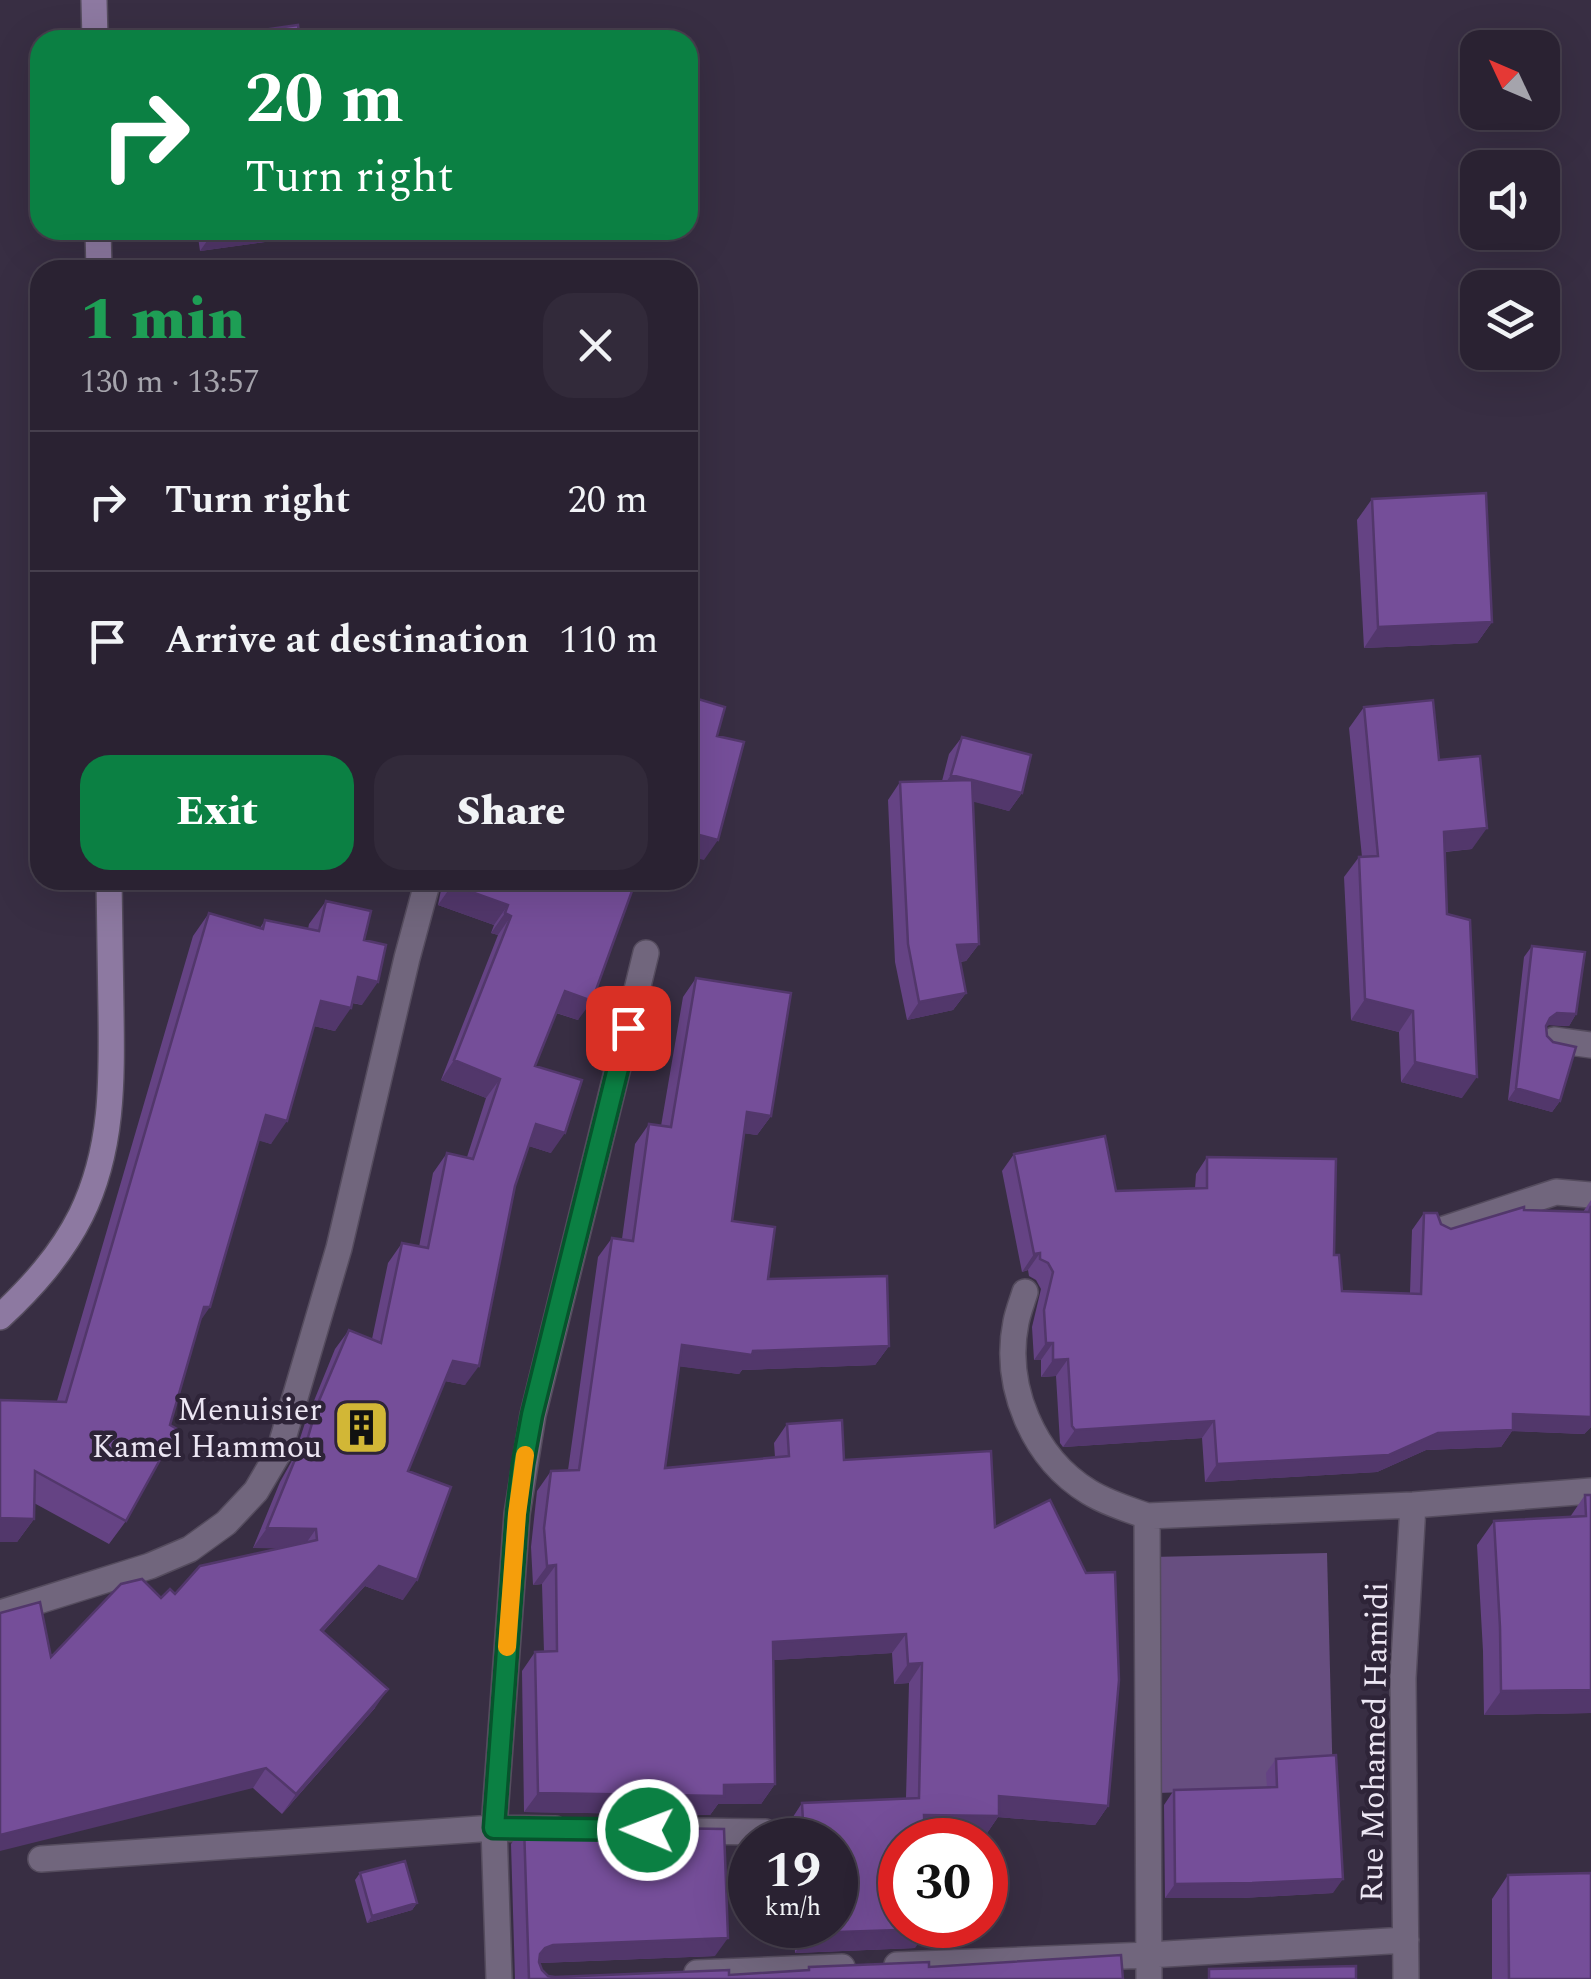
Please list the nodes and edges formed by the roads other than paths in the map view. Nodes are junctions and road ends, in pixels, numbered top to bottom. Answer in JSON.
{"nodes":[{"id":1,"x":94,"y":0,"type":"edge"},
{"id":2,"x":95,"y":30,"type":"edge"},
{"id":3,"x":109,"y":890,"type":"edge"},
{"id":4,"x":425,"y":890,"type":"edge"},
{"id":5,"x":646,"y":953,"type":"dead end"},
{"id":6,"x":1554,"y":1040,"type":"edge"},
{"id":7,"x":1591,"y":1045,"type":"edge"},
{"id":8,"x":1591,"y":1194,"type":"edge"},
{"id":9,"x":1441,"y":1230,"type":"edge"},
{"id":10,"x":1025,"y":1292,"type":"dead end"},
{"id":11,"x":0,"y":1317,"type":"edge"},
{"id":12,"x":1591,"y":1491,"type":"edge"},
{"id":13,"x":1412,"y":1506,"type":"junction"},
{"id":14,"x":1147,"y":1516,"type":"junction"},
{"id":15,"x":0,"y":1613,"type":"edge"},
{"id":16,"x":494,"y":1828,"type":"junction"},
{"id":17,"x":571,"y":1829,"type":"edge"},
{"id":18,"x":668,"y":1831,"type":"edge"},
{"id":19,"x":728,"y":1832,"type":"edge"},
{"id":20,"x":41,"y":1859,"type":"edge"},
{"id":21,"x":1406,"y":1940,"type":"junction"},
{"id":22,"x":1149,"y":1967,"type":"edge"},
{"id":23,"x":679,"y":1974,"type":"edge"},
{"id":24,"x":499,"y":1979,"type":"edge"},
{"id":25,"x":1406,"y":1979,"type":"edge"}],
"edges":[{"from":1,"to":2,"type":"street"},
{"from":3,"to":11,"type":"street"},
{"from":4,"to":15,"type":"street"},
{"from":5,"to":16,"type":"street"},
{"from":6,"to":7,"type":"street"},
{"from":8,"to":9,"type":"street"},
{"from":10,"to":14,"type":"street"},
{"from":12,"to":13,"type":"street"},
{"from":13,"to":14,"type":"street"},
{"from":13,"to":21,"type":"street","name":"Rue Mohamed Hamidi"},
{"from":14,"to":22,"type":"street"},
{"from":16,"to":17,"type":"street"},
{"from":16,"to":20,"type":"street"},
{"from":16,"to":24,"type":"street"},
{"from":18,"to":19,"type":"street"},
{"from":21,"to":22,"type":"street"},
{"from":21,"to":25,"type":"street","name":"Rue Mohamed Hamidi"},
{"from":22,"to":23,"type":"street"}]}
